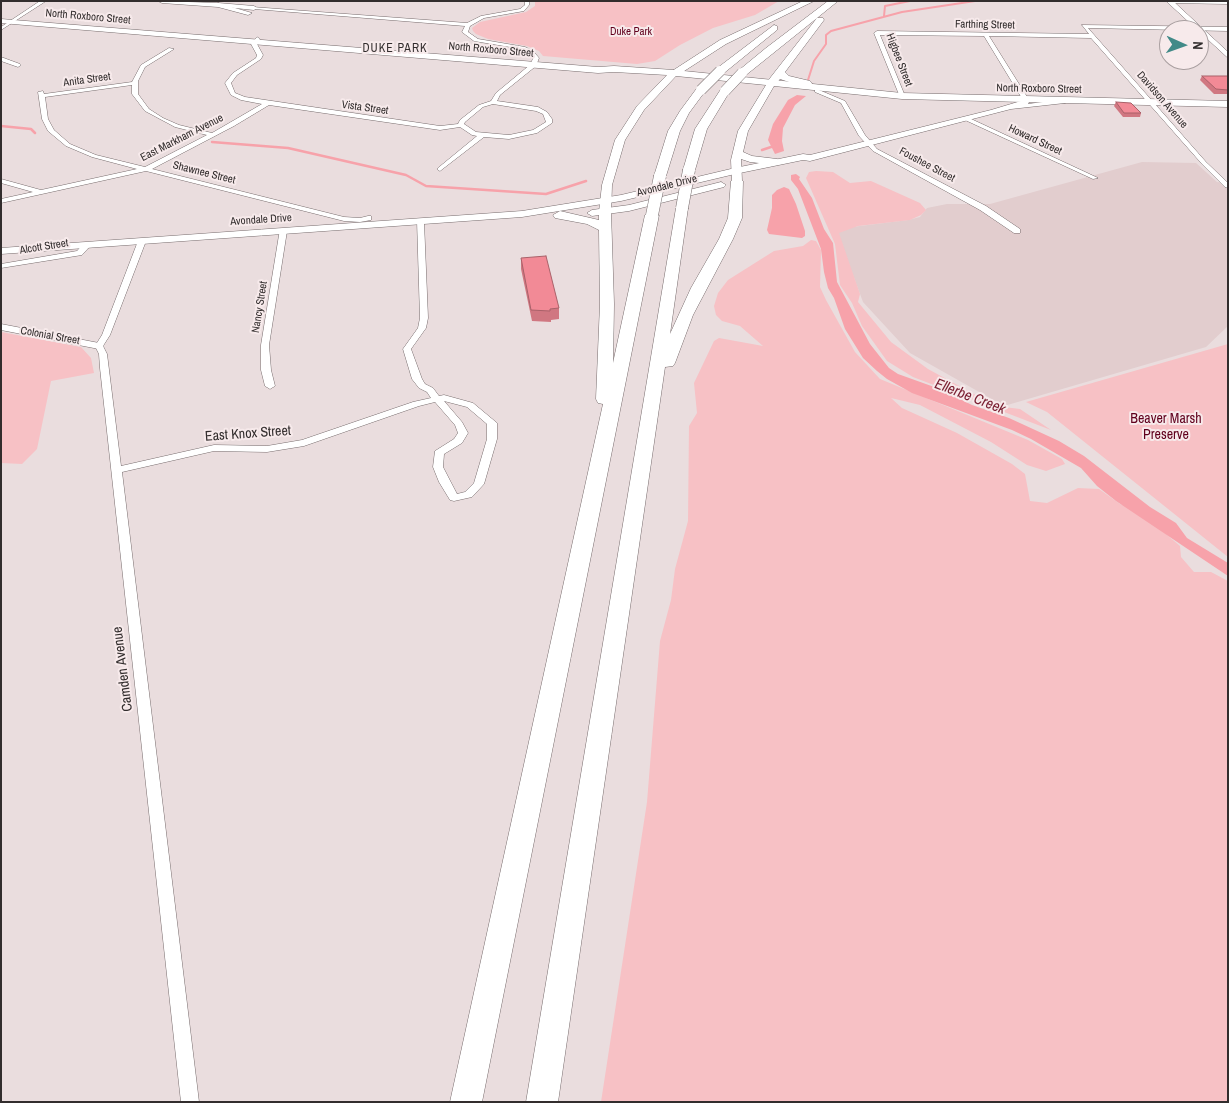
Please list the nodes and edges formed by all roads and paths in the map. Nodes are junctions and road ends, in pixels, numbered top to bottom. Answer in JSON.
{"nodes":[{"id":1,"x":44,"y":1,"type":"edge"},
{"id":2,"x":162,"y":1,"type":"edge"},
{"id":3,"x":266,"y":1,"type":"edge"},
{"id":4,"x":527,"y":1,"type":"edge"},
{"id":5,"x":810,"y":1,"type":"edge"},
{"id":6,"x":836,"y":1,"type":"edge"},
{"id":7,"x":1170,"y":1,"type":"edge"},
{"id":8,"x":170,"y":2,"type":"edge"},
{"id":9,"x":1228,"y":3,"type":"edge"},
{"id":10,"x":251,"y":10,"type":"junction"},
{"id":11,"x":1190,"y":20,"type":"edge"},
{"id":12,"x":1,"y":21,"type":"edge"},
{"id":13,"x":12,"y":22,"type":"junction"},
{"id":14,"x":468,"y":25,"type":"junction"},
{"id":15,"x":1159,"y":27,"type":"edge"},
{"id":16,"x":1209,"y":28,"type":"edge"},
{"id":17,"x":1,"y":29,"type":"edge"},
{"id":18,"x":1228,"y":29,"type":"edge"},
{"id":19,"x":249,"y":33,"type":"junction"},
{"id":20,"x":877,"y":33,"type":"joint"},
{"id":21,"x":986,"y":34,"type":"junction"},
{"id":22,"x":1093,"y":36,"type":"junction"},
{"id":23,"x":1209,"y":38,"type":"edge"},
{"id":24,"x":171,"y":49,"type":"dead end"},
{"id":25,"x":1228,"y":56,"type":"edge"},
{"id":26,"x":1,"y":59,"type":"edge"},
{"id":27,"x":18,"y":64,"type":"dead end"},
{"id":28,"x":534,"y":65,"type":"junction"},
{"id":29,"x":598,"y":70,"type":"junction"},
{"id":30,"x":780,"y":73,"type":"junction"},
{"id":31,"x":635,"y":76,"type":"junction"},
{"id":32,"x":671,"y":76,"type":"junction"},
{"id":33,"x":135,"y":83,"type":"junction"},
{"id":34,"x":770,"y":85,"type":"junction"},
{"id":35,"x":813,"y":88,"type":"junction"},
{"id":36,"x":658,"y":90,"type":"junction"},
{"id":37,"x":853,"y":92,"type":"junction"},
{"id":38,"x":42,"y":94,"type":"joint"},
{"id":39,"x":902,"y":96,"type":"junction"},
{"id":40,"x":998,"y":99,"type":"junction"},
{"id":41,"x":1026,"y":100,"type":"junction"},
{"id":42,"x":1065,"y":100,"type":"junction"},
{"id":43,"x":493,"y":102,"type":"junction"},
{"id":44,"x":843,"y":102,"type":"junction"},
{"id":45,"x":1150,"y":102,"type":"junction"},
{"id":46,"x":266,"y":104,"type":"junction"},
{"id":47,"x":1228,"y":104,"type":"edge"},
{"id":48,"x":1007,"y":108,"type":"junction"},
{"id":49,"x":967,"y":119,"type":"junction"},
{"id":50,"x":461,"y":125,"type":"junction"},
{"id":51,"x":213,"y":135,"type":"junction"},
{"id":52,"x":481,"y":136,"type":"junction"},
{"id":53,"x":868,"y":144,"type":"junction"},
{"id":54,"x":737,"y":153,"type":"junction"},
{"id":55,"x":810,"y":158,"type":"junction"},
{"id":56,"x":777,"y":162,"type":"junction"},
{"id":57,"x":146,"y":170,"type":"junction"},
{"id":58,"x":440,"y":170,"type":"dead end"},
{"id":59,"x":736,"y":176,"type":"junction"},
{"id":60,"x":1095,"y":178,"type":"dead end"},
{"id":61,"x":1,"y":181,"type":"edge"},
{"id":62,"x":1226,"y":186,"type":"dead end"},
{"id":63,"x":42,"y":192,"type":"junction"},
{"id":64,"x":1,"y":202,"type":"edge"},
{"id":65,"x":604,"y":213,"type":"junction"},
{"id":66,"x":522,"y":214,"type":"junction"},
{"id":67,"x":560,"y":215,"type":"joint"},
{"id":68,"x":368,"y":218,"type":"dead end"},
{"id":69,"x":420,"y":222,"type":"junction"},
{"id":70,"x":283,"y":231,"type":"junction"},
{"id":71,"x":1017,"y":231,"type":"dead end"},
{"id":72,"x":142,"y":241,"type":"junction"},
{"id":73,"x":86,"y":245,"type":"junction"},
{"id":74,"x":1,"y":251,"type":"edge"},
{"id":75,"x":1,"y":266,"type":"edge"},
{"id":76,"x":1,"y":327,"type":"edge"},
{"id":77,"x":99,"y":346,"type":"junction"},
{"id":78,"x":270,"y":386,"type":"dead end"},
{"id":79,"x":437,"y":399,"type":"junction"},
{"id":80,"x":653,"y":402,"type":"junction"},
{"id":81,"x":603,"y":443,"type":"junction"},
{"id":82,"x":116,"y":470,"type":"junction"},
{"id":83,"x":190,"y":1102,"type":"edge"},
{"id":84,"x":466,"y":1102,"type":"edge"},
{"id":85,"x":542,"y":1102,"type":"edge"}],
"edges":[{"from":1,"to":13,"type":"street"},
{"from":2,"to":8,"type":"main road"},
{"from":3,"to":10,"type":"street"},
{"from":4,"to":14,"type":"street"},
{"from":5,"to":32,"type":"highway"},
{"from":5,"to":81,"type":"highway","bridge":true},
{"from":6,"to":30,"type":"highway"},
{"from":6,"to":80,"type":"highway","bridge":true},
{"from":7,"to":9,"type":"street"},
{"from":7,"to":11,"type":"street"},
{"from":8,"to":10,"type":"main road"},
{"from":10,"to":14,"type":"street"},
{"from":10,"to":19,"type":"main road"},
{"from":12,"to":13,"type":"main road","name":"North Roxboro Street"},
{"from":13,"to":17,"type":"street"},
{"from":13,"to":19,"type":"main road","name":"North Roxboro Street"},
{"from":14,"to":28,"type":"street"},
{"from":15,"to":22,"type":"street","name":"Davidson Avenue"},
{"from":16,"to":18,"type":"street"},
{"from":19,"to":28,"type":"main road","name":"North Roxboro Street"},
{"from":19,"to":46,"type":"street"},
{"from":20,"to":21,"type":"street","name":"Farthing Street"},
{"from":20,"to":39,"type":"street","name":"Higbee Street"},
{"from":21,"to":22,"type":"street","name":"Farthing Street"},
{"from":21,"to":41,"type":"street"},
{"from":22,"to":45,"type":"street","name":"Davidson Avenue"},
{"from":23,"to":25,"type":"street"},
{"from":24,"to":33,"type":"street"},
{"from":26,"to":27,"type":"street"},
{"from":28,"to":29,"type":"main road","name":"North Roxboro Street"},
{"from":28,"to":43,"type":"street"},
{"from":29,"to":31,"type":"main road","name":"North Roxboro Street"},
{"from":29,"to":32,"type":"main road","name":"North Roxboro Street"},
{"from":30,"to":34,"type":"highway"},
{"from":30,"to":35,"type":"highway"},
{"from":31,"to":32,"type":"main road","name":"North Roxboro Street"},
{"from":31,"to":36,"type":"main road"},
{"from":32,"to":34,"type":"main road","name":"North Roxboro Street"},
{"from":32,"to":36,"type":"main road"},
{"from":33,"to":38,"type":"street","name":"Anita Street"},
{"from":33,"to":51,"type":"street"},
{"from":34,"to":35,"type":"main road","name":"North Roxboro Street"},
{"from":34,"to":54,"type":"main road"},
{"from":35,"to":37,"type":"main road","name":"North Roxboro Street"},
{"from":35,"to":44,"type":"street"},
{"from":36,"to":65,"type":"main road"},
{"from":37,"to":39,"type":"main road","name":"North Roxboro Street"},
{"from":37,"to":44,"type":"street"},
{"from":38,"to":57,"type":"street","name":"Shawnee Street"},
{"from":39,"to":40,"type":"main road","name":"North Roxboro Street"},
{"from":40,"to":41,"type":"main road","name":"North Roxboro Street"},
{"from":40,"to":48,"type":"main road"},
{"from":41,"to":42,"type":"main road","name":"North Roxboro Street"},
{"from":41,"to":48,"type":"main road","name":"Avondale Drive"},
{"from":42,"to":45,"type":"main road","name":"North Roxboro Street"},
{"from":42,"to":48,"type":"main road","name":"Avondale Drive"},
{"from":43,"to":50,"type":"street"},
{"from":43,"to":52,"type":"street"},
{"from":44,"to":53,"type":"street","name":"Foushee Street"},
{"from":45,"to":47,"type":"main road","name":"North Roxboro Street"},
{"from":45,"to":62,"type":"street","name":"Davidson Avenue"},
{"from":46,"to":50,"type":"street","name":"Vista Street"},
{"from":46,"to":51,"type":"street","name":"East Markham Avenue"},
{"from":48,"to":49,"type":"main road","name":"Avondale Drive"},
{"from":49,"to":53,"type":"main road","name":"Avondale Drive"},
{"from":49,"to":60,"type":"street","name":"Howard Street"},
{"from":50,"to":52,"type":"street"},
{"from":51,"to":57,"type":"street","name":"East Markham Avenue"},
{"from":52,"to":58,"type":"street"},
{"from":53,"to":55,"type":"main road","name":"Avondale Drive"},
{"from":53,"to":71,"type":"street","name":"Foushee Street"},
{"from":54,"to":56,"type":"main road"},
{"from":54,"to":59,"type":"main road"},
{"from":55,"to":56,"type":"main road","name":"Avondale Drive"},
{"from":55,"to":59,"type":"main road","name":"Avondale Drive"},
{"from":56,"to":59,"type":"main road","name":"Avondale Drive"},
{"from":57,"to":63,"type":"street","name":"East Markham Avenue"},
{"from":57,"to":68,"type":"street","name":"Shawnee Street"},
{"from":59,"to":65,"type":"main road","name":"Avondale Drive"},
{"from":59,"to":80,"type":"highway"},
{"from":61,"to":63,"type":"street"},
{"from":63,"to":64,"type":"street","name":"East Markham Avenue"},
{"from":65,"to":66,"type":"main road","name":"Avondale Drive"},
{"from":65,"to":67,"type":"highway"},
{"from":65,"to":81,"type":"highway"},
{"from":66,"to":67,"type":"main road","name":"Avondale Drive"},
{"from":66,"to":69,"type":"main road","name":"Avondale Drive"},
{"from":69,"to":70,"type":"main road","name":"Avondale Drive"},
{"from":69,"to":79,"type":"street","name":"East Knox Street"},
{"from":70,"to":72,"type":"main road","name":"Avondale Drive"},
{"from":70,"to":78,"type":"street","name":"Nancy Street"},
{"from":72,"to":73,"type":"main road","name":"Avondale Drive"},
{"from":72,"to":77,"type":"street"},
{"from":73,"to":74,"type":"main road","name":"Avondale Drive"},
{"from":73,"to":75,"type":"street","name":"Alcott Street"},
{"from":76,"to":77,"type":"street","name":"Colonial Street"},
{"from":77,"to":82,"type":"street","name":"Camden Avenue"},
{"from":79,"to":79,"type":"street","name":"East Knox Street"},
{"from":79,"to":82,"type":"street","name":"East Knox Street"},
{"from":80,"to":85,"type":"highway"},
{"from":81,"to":84,"type":"highway"},
{"from":82,"to":83,"type":"street","name":"Camden Avenue"}]}
